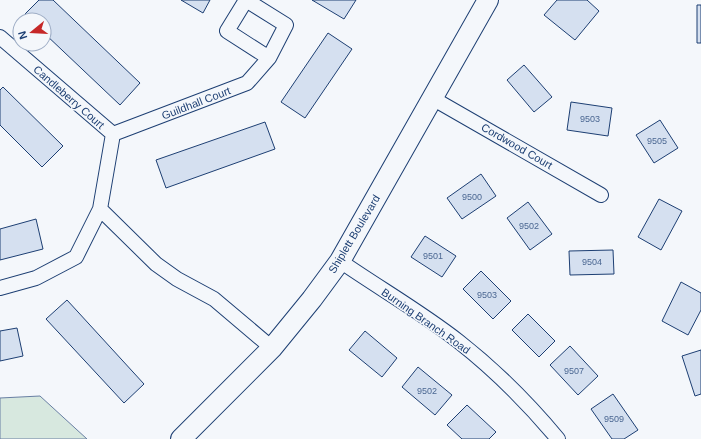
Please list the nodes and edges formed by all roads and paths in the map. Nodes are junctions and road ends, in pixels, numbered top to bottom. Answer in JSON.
{"nodes":[{"id":1,"x":488,"y":0,"type":"edge"},
{"id":2,"x":0,"y":37,"type":"edge"},
{"id":3,"x":270,"y":58,"type":"dead end"},
{"id":4,"x":432,"y":98,"type":"junction"},
{"id":5,"x":113,"y":134,"type":"junction"},
{"id":6,"x":601,"y":195,"type":"dead end"},
{"id":7,"x":100,"y":209,"type":"junction"},
{"id":8,"x":340,"y":262,"type":"junction"},
{"id":9,"x":0,"y":288,"type":"edge"},
{"id":10,"x":272,"y":348,"type":"junction"},
{"id":11,"x":181,"y":439,"type":"edge"},
{"id":12,"x":558,"y":439,"type":"edge"}],
"edges":[{"from":1,"to":4,"type":"street","name":"Shiplett Boulevard"},
{"from":2,"to":5,"type":"street","name":"Candleberry Court"},
{"from":3,"to":5,"type":"street","name":"Guildhall Court"},
{"from":4,"to":6,"type":"street","name":"Cordwood Court"},
{"from":4,"to":8,"type":"street","name":"Shiplett Boulevard"},
{"from":5,"to":7,"type":"street","name":"Candleberry Court"},
{"from":7,"to":9,"type":"street","name":"Candleberry Court"},
{"from":7,"to":10,"type":"street"},
{"from":8,"to":10,"type":"street","name":"Shiplett Boulevard"},
{"from":8,"to":12,"type":"street","name":"Burning Branch Road"},
{"from":10,"to":11,"type":"street","name":"Shiplett Boulevard"}]}
